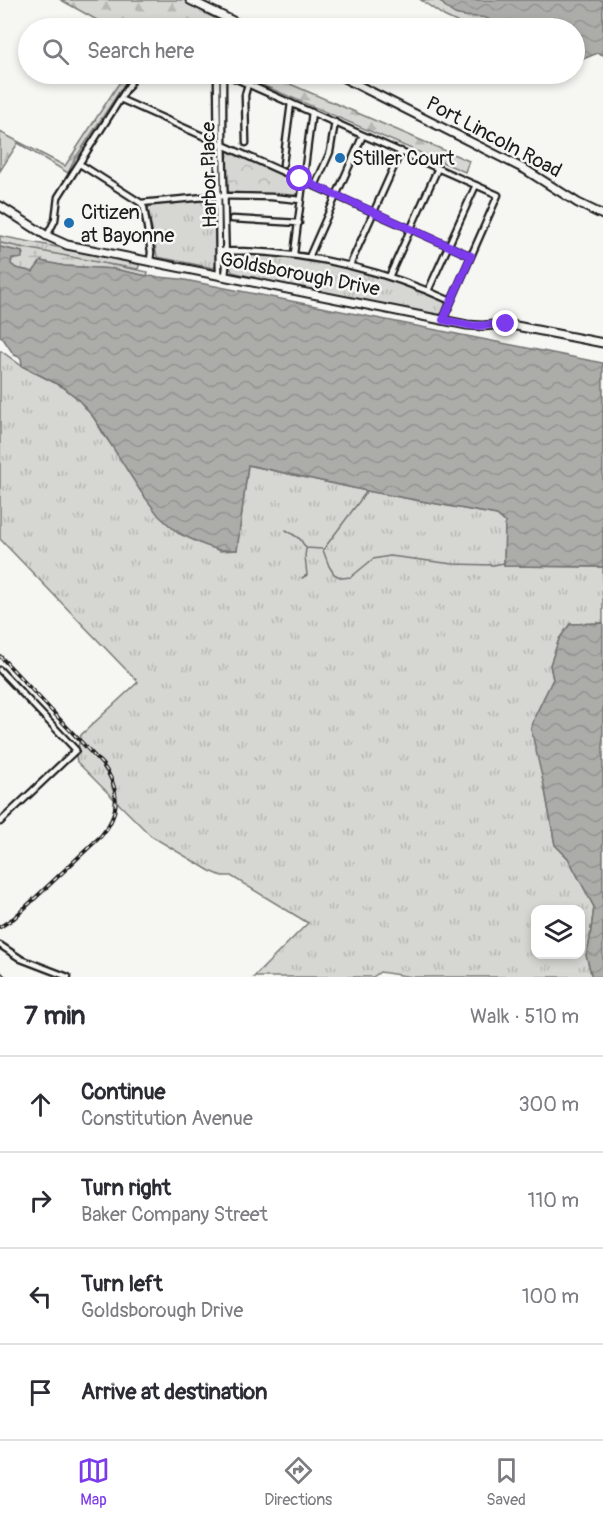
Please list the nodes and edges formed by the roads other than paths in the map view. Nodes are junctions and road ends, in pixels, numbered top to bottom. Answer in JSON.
{"nodes":[{"id":1,"x":190,"y":0,"type":"edge"},
{"id":2,"x":227,"y":18,"type":"edge"},
{"id":3,"x":130,"y":84,"type":"edge"},
{"id":4,"x":217,"y":84,"type":"edge"},
{"id":5,"x":223,"y":84,"type":"edge"},
{"id":6,"x":248,"y":84,"type":"joint"},
{"id":7,"x":356,"y":84,"type":"edge"},
{"id":8,"x":120,"y":99,"type":"junction"},
{"id":9,"x":291,"y":103,"type":"junction"},
{"id":10,"x":312,"y":112,"type":"junction"},
{"id":11,"x":335,"y":122,"type":"junction"},
{"id":12,"x":363,"y":135,"type":"junction"},
{"id":13,"x":220,"y":143,"type":"junction"},
{"id":14,"x":246,"y":143,"type":"dead end"},
{"id":15,"x":401,"y":151,"type":"junction"},
{"id":16,"x":79,"y":164,"type":"junction"},
{"id":17,"x":283,"y":164,"type":"dead end"},
{"id":18,"x":438,"y":168,"type":"junction"},
{"id":19,"x":304,"y":181,"type":"junction"},
{"id":20,"x":476,"y":185,"type":"junction"},
{"id":21,"x":315,"y":186,"type":"junction"},
{"id":22,"x":336,"y":195,"type":"junction"},
{"id":23,"x":222,"y":196,"type":"junction"},
{"id":24,"x":301,"y":200,"type":"junction"},
{"id":25,"x":141,"y":203,"type":"junction"},
{"id":26,"x":0,"y":206,"type":"edge"},
{"id":27,"x":373,"y":212,"type":"junction"},
{"id":28,"x":603,"y":215,"type":"edge"},
{"id":29,"x":232,"y":219,"type":"dead end"},
{"id":30,"x":299,"y":222,"type":"junction"},
{"id":31,"x":411,"y":229,"type":"junction"},
{"id":32,"x":47,"y":236,"type":"junction"},
{"id":33,"x":449,"y":246,"type":"junction"},
{"id":34,"x":223,"y":251,"type":"junction"},
{"id":35,"x":294,"y":254,"type":"junction"},
{"id":36,"x":471,"y":256,"type":"junction"},
{"id":37,"x":309,"y":257,"type":"junction"},
{"id":38,"x":150,"y":261,"type":"junction"},
{"id":39,"x":350,"y":265,"type":"junction"},
{"id":40,"x":222,"y":276,"type":"junction"},
{"id":41,"x":389,"y":277,"type":"junction"},
{"id":42,"x":428,"y":291,"type":"junction"},
{"id":43,"x":451,"y":301,"type":"junction"},
{"id":44,"x":443,"y":320,"type":"junction"},
{"id":45,"x":603,"y":343,"type":"edge"},
{"id":46,"x":0,"y":670,"type":"edge"},
{"id":47,"x":0,"y":822,"type":"edge"},
{"id":48,"x":0,"y":945,"type":"edge"},
{"id":49,"x":68,"y":977,"type":"edge"}],
"edges":[{"from":1,"to":2,"type":"street"},
{"from":3,"to":8,"type":"street"},
{"from":4,"to":13,"type":"street","name":"Harbor Place"},
{"from":5,"to":13,"type":"street","name":"Harbor Place"},
{"from":6,"to":9,"type":"street"},
{"from":6,"to":14,"type":"street"},
{"from":7,"to":28,"type":"street","name":"Port Lincoln Road"},
{"from":8,"to":13,"type":"street"},
{"from":8,"to":16,"type":"street"},
{"from":9,"to":10,"type":"street"},
{"from":9,"to":17,"type":"street"},
{"from":10,"to":11,"type":"street"},
{"from":10,"to":19,"type":"street"},
{"from":11,"to":12,"type":"street"},
{"from":11,"to":21,"type":"street"},
{"from":12,"to":15,"type":"street"},
{"from":12,"to":22,"type":"street"},
{"from":13,"to":19,"type":"street"},
{"from":13,"to":23,"type":"street","name":"Harbor Place"},
{"from":15,"to":18,"type":"street"},
{"from":15,"to":27,"type":"street"},
{"from":16,"to":25,"type":"street"},
{"from":16,"to":32,"type":"street"},
{"from":18,"to":20,"type":"street"},
{"from":18,"to":31,"type":"street"},
{"from":19,"to":21,"type":"street"},
{"from":19,"to":24,"type":"street"},
{"from":20,"to":33,"type":"street"},
{"from":20,"to":36,"type":"street"},
{"from":21,"to":22,"type":"street"},
{"from":22,"to":27,"type":"street"},
{"from":22,"to":37,"type":"street"},
{"from":23,"to":24,"type":"street"},
{"from":23,"to":25,"type":"street"},
{"from":23,"to":34,"type":"street","name":"Harbor Place"},
{"from":24,"to":30,"type":"street"},
{"from":25,"to":38,"type":"street"},
{"from":26,"to":32,"type":"street","name":"Goldsborough Drive"},
{"from":27,"to":31,"type":"street"},
{"from":27,"to":39,"type":"street"},
{"from":29,"to":30,"type":"street"},
{"from":30,"to":35,"type":"street"},
{"from":31,"to":33,"type":"street"},
{"from":31,"to":41,"type":"street"},
{"from":32,"to":38,"type":"street","name":"Goldsborough Drive"},
{"from":33,"to":36,"type":"street"},
{"from":33,"to":42,"type":"street"},
{"from":34,"to":35,"type":"street"},
{"from":34,"to":40,"type":"street","name":"Harbor Place"},
{"from":35,"to":37,"type":"street"},
{"from":36,"to":43,"type":"street"},
{"from":37,"to":39,"type":"street"},
{"from":38,"to":40,"type":"street","name":"Goldsborough Drive"},
{"from":39,"to":41,"type":"street"},
{"from":40,"to":44,"type":"street","name":"Goldsborough Drive"},
{"from":41,"to":42,"type":"street"},
{"from":42,"to":43,"type":"street"},
{"from":43,"to":44,"type":"street"},
{"from":44,"to":45,"type":"street","name":"Goldsborough Drive"},
{"from":46,"to":47,"type":"street"},
{"from":48,"to":49,"type":"street"}]}
